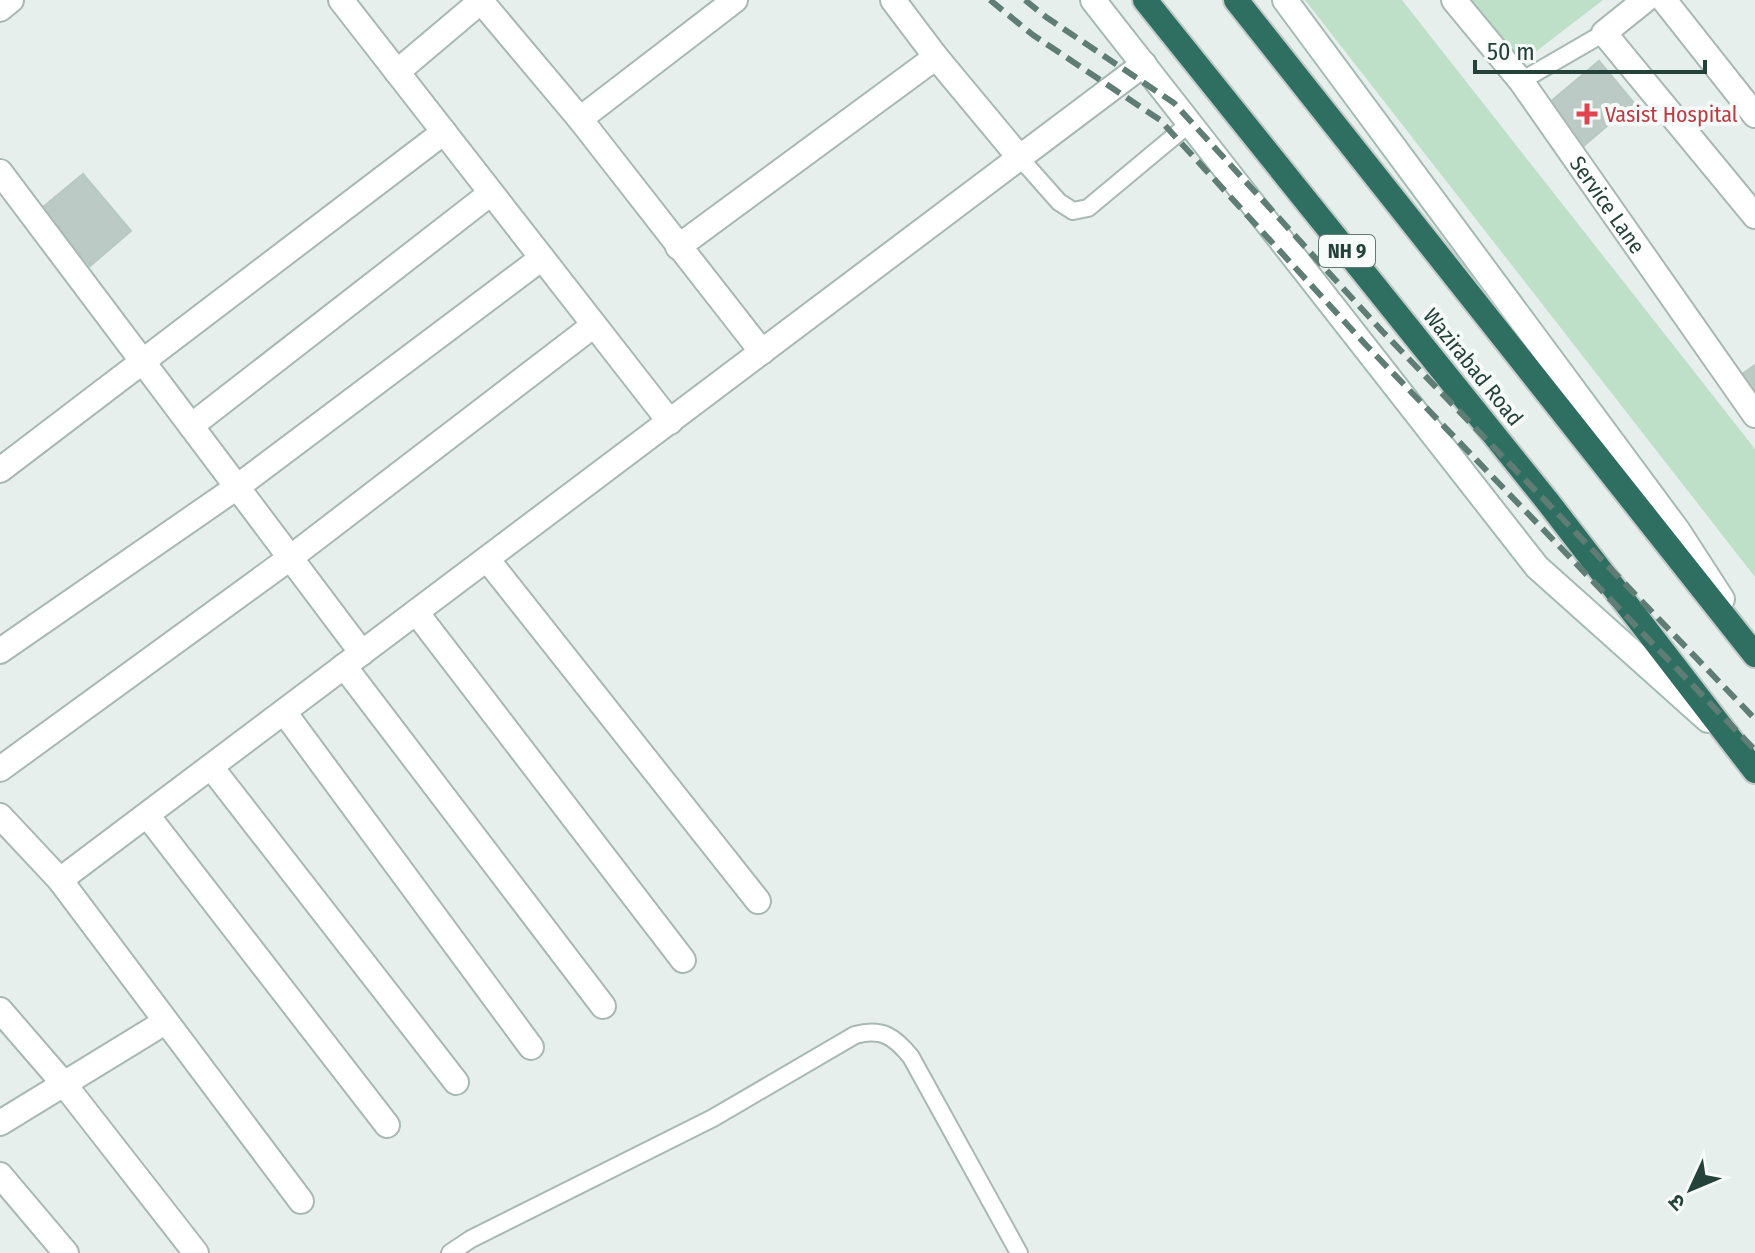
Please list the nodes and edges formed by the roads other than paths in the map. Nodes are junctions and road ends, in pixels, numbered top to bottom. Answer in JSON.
{"nodes":[{"id":1,"x":11,"y":0,"type":"edge"},
{"id":2,"x":341,"y":0,"type":"edge"},
{"id":3,"x":480,"y":0,"type":"edge"},
{"id":4,"x":735,"y":0,"type":"edge"},
{"id":5,"x":893,"y":0,"type":"edge"},
{"id":6,"x":1093,"y":0,"type":"edge"},
{"id":7,"x":1145,"y":0,"type":"edge"},
{"id":8,"x":1236,"y":0,"type":"edge"},
{"id":9,"x":1285,"y":0,"type":"edge"},
{"id":10,"x":1454,"y":0,"type":"edge"},
{"id":11,"x":1645,"y":0,"type":"edge"},
{"id":12,"x":1664,"y":0,"type":"edge"},
{"id":13,"x":0,"y":9,"type":"edge"},
{"id":14,"x":1604,"y":33,"type":"junction"},
{"id":15,"x":936,"y":57,"type":"junction"},
{"id":16,"x":1144,"y":64,"type":"junction"},
{"id":17,"x":397,"y":72,"type":"junction"},
{"id":18,"x":1521,"y":81,"type":"junction"},
{"id":19,"x":1755,"y":115,"type":"edge"},
{"id":20,"x":580,"y":119,"type":"junction"},
{"id":21,"x":1190,"y":123,"type":"junction"},
{"id":22,"x":444,"y":132,"type":"junction"},
{"id":23,"x":1020,"y":158,"type":"junction"},
{"id":24,"x":0,"y":172,"type":"edge"},
{"id":25,"x":491,"y":193,"type":"junction"},
{"id":26,"x":1755,"y":216,"type":"edge"},
{"id":27,"x":678,"y":247,"type":"junction"},
{"id":28,"x":542,"y":258,"type":"junction"},
{"id":29,"x":594,"y":325,"type":"junction"},
{"id":30,"x":762,"y":352,"type":"junction"},
{"id":31,"x":142,"y":361,"type":"junction"},
{"id":32,"x":1755,"y":415,"type":"edge"},
{"id":33,"x":670,"y":422,"type":"junction"},
{"id":34,"x":191,"y":426,"type":"junction"},
{"id":35,"x":0,"y":470,"type":"edge"},
{"id":36,"x":237,"y":487,"type":"junction"},
{"id":37,"x":290,"y":558,"type":"junction"},
{"id":38,"x":487,"y":559,"type":"junction"},
{"id":39,"x":416,"y":612,"type":"junction"},
{"id":40,"x":1755,"y":649,"type":"edge"},
{"id":41,"x":0,"y":651,"type":"edge"},
{"id":42,"x":1755,"y":655,"type":"edge"},
{"id":43,"x":353,"y":660,"type":"junction"},
{"id":44,"x":284,"y":712,"type":"junction"},
{"id":45,"x":1734,"y":743,"type":"junction"},
{"id":46,"x":211,"y":767,"type":"junction"},
{"id":47,"x":0,"y":769,"type":"edge"},
{"id":48,"x":1755,"y":771,"type":"edge"},
{"id":49,"x":147,"y":815,"type":"junction"},
{"id":50,"x":0,"y":816,"type":"edge"},
{"id":51,"x":60,"y":880,"type":"junction"},
{"id":52,"x":758,"y":901,"type":"dead end"},
{"id":53,"x":683,"y":960,"type":"dead end"},
{"id":54,"x":603,"y":1006,"type":"dead end"},
{"id":55,"x":0,"y":1010,"type":"edge"},
{"id":56,"x":165,"y":1022,"type":"junction"},
{"id":57,"x":531,"y":1047,"type":"dead end"},
{"id":58,"x":456,"y":1082,"type":"dead end"},
{"id":59,"x":64,"y":1084,"type":"junction"},
{"id":60,"x":0,"y":1123,"type":"edge"},
{"id":61,"x":387,"y":1125,"type":"dead end"},
{"id":62,"x":0,"y":1175,"type":"edge"},
{"id":63,"x":301,"y":1201,"type":"dead end"},
{"id":64,"x":66,"y":1253,"type":"edge"},
{"id":65,"x":196,"y":1253,"type":"edge"},
{"id":66,"x":450,"y":1253,"type":"edge"},
{"id":67,"x":1019,"y":1253,"type":"edge"}],
"edges":[{"from":1,"to":13,"type":"street"},
{"from":2,"to":17,"type":"street"},
{"from":3,"to":17,"type":"street"},
{"from":3,"to":20,"type":"street"},
{"from":4,"to":20,"type":"street"},
{"from":5,"to":15,"type":"street"},
{"from":6,"to":16,"type":"street"},
{"from":7,"to":45,"type":"highway","name":"Wazirabad Road","number":"NH 9"},
{"from":8,"to":42,"type":"highway","name":"Wazirabad Road"},
{"from":9,"to":40,"type":"street"},
{"from":10,"to":18,"type":"street","name":"Service Lane"},
{"from":11,"to":14,"type":"street"},
{"from":12,"to":19,"type":"street"},
{"from":14,"to":18,"type":"lane"},
{"from":14,"to":26,"type":"street"},
{"from":15,"to":23,"type":"street"},
{"from":15,"to":27,"type":"street"},
{"from":16,"to":21,"type":"street"},
{"from":16,"to":23,"type":"street"},
{"from":17,"to":22,"type":"street"},
{"from":18,"to":32,"type":"street","name":"Service Lane"},
{"from":20,"to":27,"type":"street"},
{"from":21,"to":23,"type":"lane"},
{"from":21,"to":45,"type":"street"},
{"from":22,"to":25,"type":"street"},
{"from":22,"to":31,"type":"street"},
{"from":23,"to":30,"type":"street"},
{"from":24,"to":31,"type":"street"},
{"from":25,"to":28,"type":"street"},
{"from":25,"to":34,"type":"street"},
{"from":27,"to":30,"type":"street"},
{"from":28,"to":29,"type":"street"},
{"from":28,"to":36,"type":"street"},
{"from":29,"to":33,"type":"street"},
{"from":29,"to":37,"type":"street"},
{"from":30,"to":33,"type":"street"},
{"from":31,"to":34,"type":"street"},
{"from":31,"to":35,"type":"street"},
{"from":33,"to":38,"type":"street"},
{"from":34,"to":36,"type":"street"},
{"from":36,"to":37,"type":"street"},
{"from":36,"to":41,"type":"street"},
{"from":37,"to":43,"type":"street"},
{"from":37,"to":47,"type":"street"},
{"from":38,"to":39,"type":"street"},
{"from":38,"to":52,"type":"street"},
{"from":39,"to":43,"type":"street"},
{"from":39,"to":53,"type":"street"},
{"from":43,"to":44,"type":"street"},
{"from":43,"to":54,"type":"street"},
{"from":44,"to":46,"type":"street"},
{"from":44,"to":57,"type":"street"},
{"from":45,"to":48,"type":"highway","name":"Wazirabad Road","number":"NH 9"},
{"from":46,"to":49,"type":"street"},
{"from":46,"to":58,"type":"street"},
{"from":49,"to":51,"type":"street"},
{"from":49,"to":61,"type":"street"},
{"from":50,"to":51,"type":"street"},
{"from":51,"to":56,"type":"street"},
{"from":55,"to":59,"type":"street"},
{"from":56,"to":59,"type":"street"},
{"from":56,"to":63,"type":"street"},
{"from":59,"to":60,"type":"street"},
{"from":59,"to":65,"type":"street"},
{"from":62,"to":64,"type":"street"},
{"from":66,"to":67,"type":"lane"}]}
